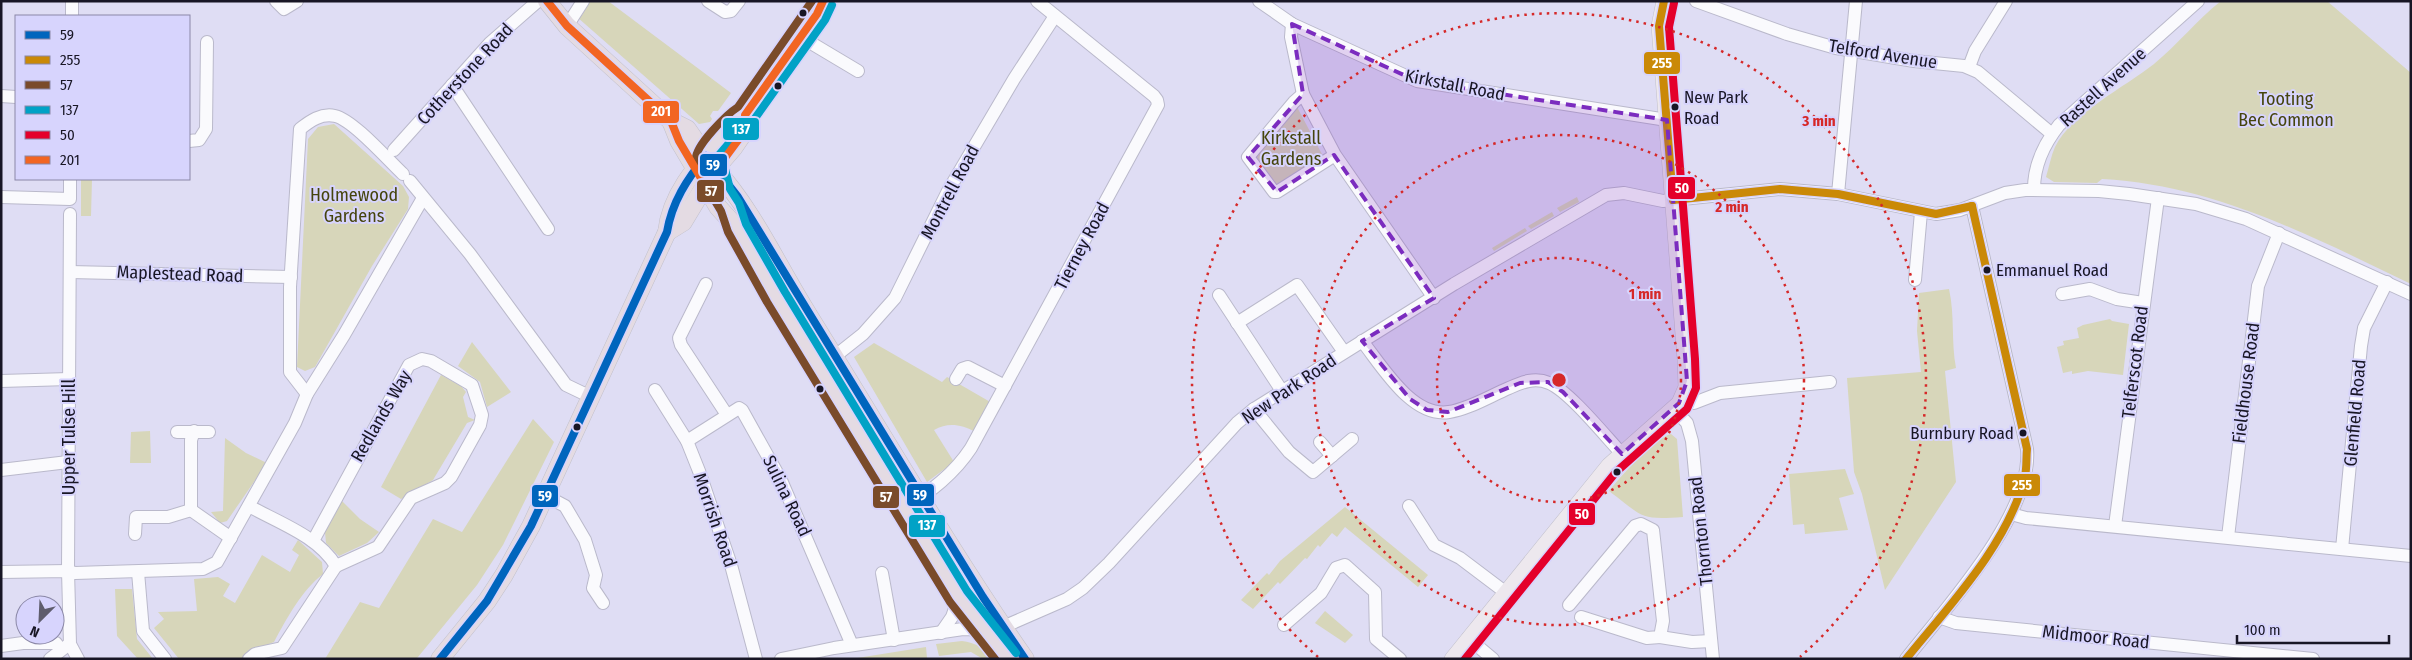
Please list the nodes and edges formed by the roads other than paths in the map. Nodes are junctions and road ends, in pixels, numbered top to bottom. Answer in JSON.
{"nodes":[{"id":1,"x":72,"y":1,"type":"edge"},
{"id":2,"x":276,"y":1,"type":"edge"},
{"id":3,"x":296,"y":1,"type":"edge"},
{"id":4,"x":538,"y":1,"type":"edge"},
{"id":5,"x":547,"y":1,"type":"edge"},
{"id":6,"x":583,"y":1,"type":"edge"},
{"id":7,"x":708,"y":1,"type":"edge"},
{"id":8,"x":739,"y":1,"type":"edge"},
{"id":9,"x":823,"y":1,"type":"edge"},
{"id":10,"x":1037,"y":1,"type":"edge"},
{"id":11,"x":1259,"y":1,"type":"edge"},
{"id":12,"x":1664,"y":1,"type":"edge"},
{"id":13,"x":1696,"y":1,"type":"edge"},
{"id":14,"x":1856,"y":1,"type":"edge"},
{"id":15,"x":2006,"y":1,"type":"edge"},
{"id":16,"x":2198,"y":1,"type":"edge"},
{"id":17,"x":72,"y":15,"type":"edge"},
{"id":18,"x":1055,"y":16,"type":"junction"},
{"id":19,"x":1292,"y":24,"type":"junction"},
{"id":20,"x":567,"y":26,"type":"junction"},
{"id":21,"x":801,"y":37,"type":"junction"},
{"id":22,"x":206,"y":42,"type":"dead end"},
{"id":23,"x":1851,"y":52,"type":"junction"},
{"id":24,"x":1969,"y":66,"type":"junction"},
{"id":25,"x":858,"y":71,"type":"dead end"},
{"id":26,"x":452,"y":85,"type":"junction"},
{"id":27,"x":1303,"y":94,"type":"junction"},
{"id":28,"x":1,"y":96,"type":"edge"},
{"id":29,"x":15,"y":96,"type":"edge"},
{"id":30,"x":1667,"y":120,"type":"junction"},
{"id":31,"x":2052,"y":134,"type":"junction"},
{"id":32,"x":190,"y":141,"type":"edge"},
{"id":33,"x":394,"y":150,"type":"dead end"},
{"id":34,"x":1334,"y":155,"type":"junction"},
{"id":35,"x":706,"y":164,"type":"junction"},
{"id":36,"x":70,"y":180,"type":"edge"},
{"id":37,"x":705,"y":185,"type":"junction"},
{"id":38,"x":2034,"y":189,"type":"junction"},
{"id":39,"x":1838,"y":194,"type":"junction"},
{"id":40,"x":1,"y":197,"type":"edge"},
{"id":41,"x":423,"y":198,"type":"junction"},
{"id":42,"x":2158,"y":198,"type":"junction"},
{"id":43,"x":1674,"y":200,"type":"junction"},
{"id":44,"x":1972,"y":206,"type":"junction"},
{"id":45,"x":1921,"y":212,"type":"junction"},
{"id":46,"x":70,"y":214,"type":"dead end"},
{"id":47,"x":737,"y":228,"type":"junction"},
{"id":48,"x":548,"y":229,"type":"dead end"},
{"id":49,"x":667,"y":232,"type":"junction"},
{"id":50,"x":2279,"y":233,"type":"junction"},
{"id":51,"x":70,"y":272,"type":"junction"},
{"id":52,"x":291,"y":277,"type":"junction"},
{"id":53,"x":1915,"y":280,"type":"dead end"},
{"id":54,"x":2387,"y":282,"type":"junction"},
{"id":55,"x":706,"y":284,"type":"dead end"},
{"id":56,"x":2062,"y":294,"type":"dead end"},
{"id":57,"x":2411,"y":294,"type":"edge"},
{"id":58,"x":1218,"y":295,"type":"dead end"},
{"id":59,"x":1434,"y":298,"type":"junction"},
{"id":60,"x":2143,"y":303,"type":"junction"},
{"id":61,"x":1237,"y":323,"type":"junction"},
{"id":62,"x":1362,"y":341,"type":"junction"},
{"id":63,"x":1344,"y":352,"type":"junction"},
{"id":64,"x":834,"y":357,"type":"junction"},
{"id":65,"x":69,"y":379,"type":"junction"},
{"id":66,"x":956,"y":379,"type":"dead end"},
{"id":67,"x":1,"y":381,"type":"edge"},
{"id":68,"x":1830,"y":382,"type":"dead end"},
{"id":69,"x":1005,"y":386,"type":"junction"},
{"id":70,"x":655,"y":390,"type":"dead end"},
{"id":71,"x":1282,"y":391,"type":"junction"},
{"id":72,"x":306,"y":394,"type":"junction"},
{"id":73,"x":591,"y":398,"type":"junction"},
{"id":74,"x":1678,"y":404,"type":"junction"},
{"id":75,"x":1254,"y":408,"type":"junction"},
{"id":76,"x":727,"y":415,"type":"junction"},
{"id":77,"x":194,"y":431,"type":"junction"},
{"id":78,"x":177,"y":432,"type":"dead end"},
{"id":79,"x":209,"y":432,"type":"dead end"},
{"id":80,"x":1352,"y":439,"type":"dead end"},
{"id":81,"x":687,"y":441,"type":"junction"},
{"id":82,"x":1320,"y":442,"type":"dead end"},
{"id":83,"x":1622,"y":454,"type":"junction"},
{"id":84,"x":1332,"y":456,"type":"junction"},
{"id":85,"x":68,"y":462,"type":"junction"},
{"id":86,"x":1,"y":470,"type":"edge"},
{"id":87,"x":546,"y":496,"type":"junction"},
{"id":88,"x":921,"y":497,"type":"junction"},
{"id":89,"x":249,"y":506,"type":"junction"},
{"id":90,"x":1409,"y":506,"type":"dead end"},
{"id":91,"x":905,"y":508,"type":"junction"},
{"id":92,"x":191,"y":510,"type":"junction"},
{"id":93,"x":2011,"y":514,"type":"junction"},
{"id":94,"x":2115,"y":526,"type":"junction"},
{"id":95,"x":136,"y":534,"type":"dead end"},
{"id":96,"x":2228,"y":537,"type":"junction"},
{"id":97,"x":231,"y":538,"type":"junction"},
{"id":98,"x":313,"y":541,"type":"junction"},
{"id":99,"x":2342,"y":549,"type":"junction"},
{"id":100,"x":2411,"y":556,"type":"edge"},
{"id":101,"x":336,"y":566,"type":"junction"},
{"id":102,"x":68,"y":571,"type":"junction"},
{"id":103,"x":1,"y":572,"type":"edge"},
{"id":104,"x":138,"y":572,"type":"junction"},
{"id":105,"x":882,"y":573,"type":"dead end"},
{"id":106,"x":1505,"y":592,"type":"junction"},
{"id":107,"x":959,"y":597,"type":"junction"},
{"id":108,"x":603,"y":603,"type":"dead end"},
{"id":109,"x":1569,"y":604,"type":"dead end"},
{"id":110,"x":1580,"y":617,"type":"dead end"},
{"id":111,"x":1940,"y":617,"type":"junction"},
{"id":112,"x":1284,"y":625,"type":"dead end"},
{"id":113,"x":993,"y":631,"type":"junction"},
{"id":114,"x":940,"y":633,"type":"junction"},
{"id":115,"x":1660,"y":637,"type":"junction"},
{"id":116,"x":1468,"y":638,"type":"junction"},
{"id":117,"x":894,"y":640,"type":"junction"},
{"id":118,"x":1711,"y":641,"type":"junction"},
{"id":119,"x":852,"y":645,"type":"junction"},
{"id":120,"x":1,"y":646,"type":"edge"},
{"id":121,"x":65,"y":646,"type":"junction"},
{"id":122,"x":50,"y":659,"type":"edge"},
{"id":123,"x":78,"y":659,"type":"edge"},
{"id":124,"x":165,"y":659,"type":"edge"},
{"id":125,"x":249,"y":659,"type":"edge"},
{"id":126,"x":440,"y":659,"type":"edge"},
{"id":127,"x":756,"y":659,"type":"edge"},
{"id":128,"x":781,"y":659,"type":"edge"},
{"id":129,"x":1008,"y":659,"type":"edge"},
{"id":130,"x":1025,"y":659,"type":"edge"},
{"id":131,"x":1400,"y":659,"type":"edge"},
{"id":132,"x":1452,"y":659,"type":"edge"},
{"id":133,"x":1493,"y":659,"type":"edge"},
{"id":134,"x":1713,"y":659,"type":"edge"},
{"id":135,"x":1906,"y":659,"type":"edge"},
{"id":136,"x":2313,"y":659,"type":"edge"}],
"edges":[{"from":1,"to":17,"type":"street"},
{"from":2,"to":3,"type":"street"},
{"from":4,"to":26,"type":"street","name":"Cotherstone Road"},
{"from":5,"to":20,"type":"highway"},
{"from":6,"to":20,"type":"street"},
{"from":7,"to":8,"type":"street"},
{"from":9,"to":21,"type":"highway"},
{"from":10,"to":18,"type":"street","name":"Tierney Road"},
{"from":11,"to":19,"type":"street","name":"Kirkstall Road"},
{"from":12,"to":30,"type":"main road"},
{"from":13,"to":23,"type":"street","name":"Telford Avenue"},
{"from":14,"to":23,"type":"street"},
{"from":15,"to":24,"type":"street"},
{"from":16,"to":31,"type":"street","name":"Rastell Avenue"},
{"from":18,"to":64,"type":"street","name":"Montrell Road"},
{"from":18,"to":69,"type":"street","name":"Tierney Road"},
{"from":19,"to":27,"type":"street"},
{"from":19,"to":30,"type":"street","name":"Kirkstall Road"},
{"from":20,"to":35,"type":"highway"},
{"from":21,"to":25,"type":"street"},
{"from":21,"to":35,"type":"highway"},
{"from":22,"to":32,"type":"street"},
{"from":23,"to":24,"type":"street","name":"Telford Avenue"},
{"from":23,"to":39,"type":"street"},
{"from":24,"to":31,"type":"street"},
{"from":26,"to":33,"type":"street","name":"Cotherstone Road"},
{"from":26,"to":48,"type":"street"},
{"from":27,"to":34,"type":"street"},
{"from":27,"to":34,"type":"street"},
{"from":28,"to":29,"type":"street"},
{"from":30,"to":43,"type":"main road"},
{"from":31,"to":38,"type":"street","name":"Rastell Avenue"},
{"from":34,"to":59,"type":"street"},
{"from":35,"to":37,"type":"highway"},
{"from":35,"to":47,"type":"highway"},
{"from":35,"to":49,"type":"highway"},
{"from":35,"to":64,"type":"highway"},
{"from":36,"to":40,"type":"street"},
{"from":37,"to":47,"type":"highway"},
{"from":37,"to":49,"type":"highway"},
{"from":38,"to":42,"type":"street"},
{"from":38,"to":44,"type":"street"},
{"from":39,"to":43,"type":"street"},
{"from":39,"to":45,"type":"street"},
{"from":41,"to":52,"type":"street"},
{"from":41,"to":72,"type":"street"},
{"from":41,"to":73,"type":"street"},
{"from":42,"to":50,"type":"street"},
{"from":42,"to":60,"type":"street","name":"Telferscot Road"},
{"from":43,"to":59,"type":"street","name":"New Park Road"},
{"from":43,"to":74,"type":"main road"},
{"from":44,"to":45,"type":"street"},
{"from":44,"to":93,"type":"street"},
{"from":45,"to":53,"type":"street"},
{"from":46,"to":51,"type":"street","name":"Upper Tulse Hill"},
{"from":47,"to":91,"type":"highway"},
{"from":49,"to":73,"type":"highway"},
{"from":50,"to":54,"type":"street"},
{"from":50,"to":96,"type":"street","name":"Fieldhouse Road"},
{"from":51,"to":52,"type":"street","name":"Maplestead Road"},
{"from":51,"to":65,"type":"street","name":"Upper Tulse Hill"},
{"from":52,"to":72,"type":"street"},
{"from":54,"to":57,"type":"street"},
{"from":54,"to":99,"type":"street","name":"Glenfield Road"},
{"from":55,"to":76,"type":"street"},
{"from":56,"to":60,"type":"street"},
{"from":58,"to":61,"type":"street"},
{"from":59,"to":62,"type":"street","name":"New Park Road"},
{"from":60,"to":94,"type":"street","name":"Telferscot Road"},
{"from":61,"to":63,"type":"street"},
{"from":61,"to":71,"type":"street"},
{"from":62,"to":63,"type":"street","name":"New Park Road"},
{"from":62,"to":83,"type":"street"},
{"from":63,"to":71,"type":"street","name":"New Park Road"},
{"from":64,"to":88,"type":"highway"},
{"from":65,"to":67,"type":"street"},
{"from":65,"to":85,"type":"street","name":"Upper Tulse Hill"},
{"from":66,"to":69,"type":"street"},
{"from":68,"to":74,"type":"street"},
{"from":69,"to":88,"type":"street","name":"Tierney Road"},
{"from":70,"to":81,"type":"street","name":"Morrish Road"},
{"from":71,"to":75,"type":"street","name":"New Park Road"},
{"from":72,"to":89,"type":"street"},
{"from":73,"to":87,"type":"highway"},
{"from":74,"to":83,"type":"main road"},
{"from":74,"to":118,"type":"street","name":"Thornton Road"},
{"from":75,"to":84,"type":"street"},
{"from":75,"to":113,"type":"street","name":"New Park Road"},
{"from":76,"to":81,"type":"street"},
{"from":76,"to":119,"type":"street","name":"Sulina Road"},
{"from":77,"to":78,"type":"street"},
{"from":77,"to":79,"type":"street"},
{"from":77,"to":92,"type":"street"},
{"from":80,"to":84,"type":"street"},
{"from":81,"to":127,"type":"street","name":"Morrish Road"},
{"from":82,"to":84,"type":"street"},
{"from":83,"to":106,"type":"main road"},
{"from":85,"to":86,"type":"street"},
{"from":85,"to":102,"type":"street","name":"Upper Tulse Hill"},
{"from":87,"to":108,"type":"street"},
{"from":87,"to":126,"type":"highway"},
{"from":88,"to":91,"type":"street","name":"Tierney Road"},
{"from":88,"to":113,"type":"highway"},
{"from":89,"to":97,"type":"street"},
{"from":89,"to":98,"type":"street"},
{"from":90,"to":106,"type":"street"},
{"from":91,"to":107,"type":"highway"},
{"from":92,"to":95,"type":"street"},
{"from":92,"to":97,"type":"street"},
{"from":93,"to":94,"type":"street"},
{"from":93,"to":111,"type":"street"},
{"from":94,"to":96,"type":"street"},
{"from":96,"to":99,"type":"street"},
{"from":97,"to":104,"type":"street"},
{"from":98,"to":101,"type":"street"},
{"from":98,"to":101,"type":"street","name":"Redlands Way"},
{"from":99,"to":100,"type":"street"},
{"from":101,"to":125,"type":"street"},
{"from":102,"to":103,"type":"street"},
{"from":102,"to":104,"type":"street"},
{"from":102,"to":121,"type":"street","name":"Upper Tulse Hill"},
{"from":104,"to":124,"type":"street"},
{"from":105,"to":117,"type":"street"},
{"from":106,"to":116,"type":"main road"},
{"from":107,"to":113,"type":"highway"},
{"from":107,"to":114,"type":"street"},
{"from":109,"to":115,"type":"street"},
{"from":110,"to":115,"type":"street"},
{"from":111,"to":135,"type":"street"},
{"from":111,"to":136,"type":"street","name":"Midmoor Road"},
{"from":112,"to":131,"type":"street"},
{"from":113,"to":114,"type":"street","name":"New Park Road"},
{"from":113,"to":129,"type":"highway"},
{"from":113,"to":130,"type":"highway"},
{"from":114,"to":117,"type":"street","name":"New Park Road"},
{"from":115,"to":118,"type":"street"},
{"from":116,"to":132,"type":"main road"},
{"from":116,"to":133,"type":"street"},
{"from":117,"to":119,"type":"street","name":"New Park Road"},
{"from":118,"to":134,"type":"street","name":"Thornton Road"},
{"from":119,"to":128,"type":"street","name":"New Park Road"},
{"from":120,"to":121,"type":"street"},
{"from":121,"to":122,"type":"street"},
{"from":121,"to":123,"type":"street","name":"Upper Tulse Hill"}]}
